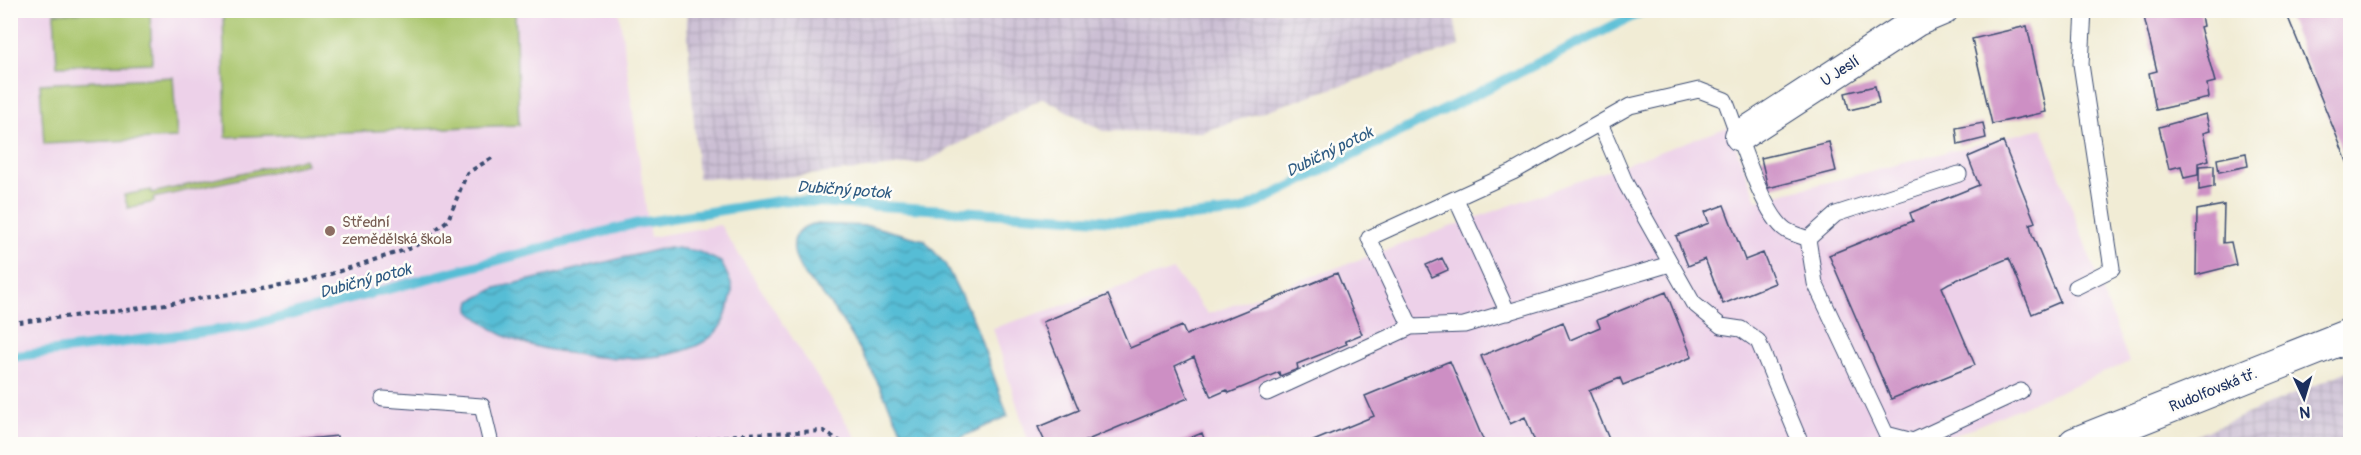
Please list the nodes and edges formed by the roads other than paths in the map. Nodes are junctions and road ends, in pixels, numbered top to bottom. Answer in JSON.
{"nodes":[{"id":1,"x":1943,"y":10,"type":"edge"},
{"id":2,"x":2084,"y":10,"type":"edge"},
{"id":3,"x":1600,"y":123,"type":"junction"},
{"id":4,"x":1740,"y":136,"type":"junction"},
{"id":5,"x":1959,"y":174,"type":"dead end"},
{"id":6,"x":1456,"y":200,"type":"junction"},
{"id":7,"x":1808,"y":239,"type":"junction"},
{"id":8,"x":1670,"y":264,"type":"junction"},
{"id":9,"x":2076,"y":287,"type":"dead end"},
{"id":10,"x":1508,"y":313,"type":"junction"},
{"id":11,"x":1411,"y":327,"type":"junction"},
{"id":12,"x":2350,"y":335,"type":"edge"},
{"id":13,"x":2021,"y":391,"type":"dead end"},
{"id":14,"x":1267,"y":393,"type":"dead end"},
{"id":15,"x":383,"y":399,"type":"dead end"},
{"id":16,"x":491,"y":444,"type":"edge"},
{"id":17,"x":1801,"y":444,"type":"edge"},
{"id":18,"x":2074,"y":444,"type":"edge"}],
"edges":[{"from":1,"to":4,"type":"street","name":"U Jeslí"},
{"from":2,"to":9,"type":"lane"},
{"from":3,"to":4,"type":"lane"},
{"from":3,"to":6,"type":"lane"},
{"from":3,"to":8,"type":"lane"},
{"from":4,"to":7,"type":"lane"},
{"from":5,"to":7,"type":"lane"},
{"from":6,"to":10,"type":"lane"},
{"from":6,"to":11,"type":"lane"},
{"from":7,"to":13,"type":"lane"},
{"from":8,"to":10,"type":"lane"},
{"from":8,"to":17,"type":"lane"},
{"from":10,"to":11,"type":"lane"},
{"from":11,"to":14,"type":"lane"},
{"from":12,"to":18,"type":"main road","name":"Rudolfovská tř."},
{"from":15,"to":16,"type":"lane"}]}
